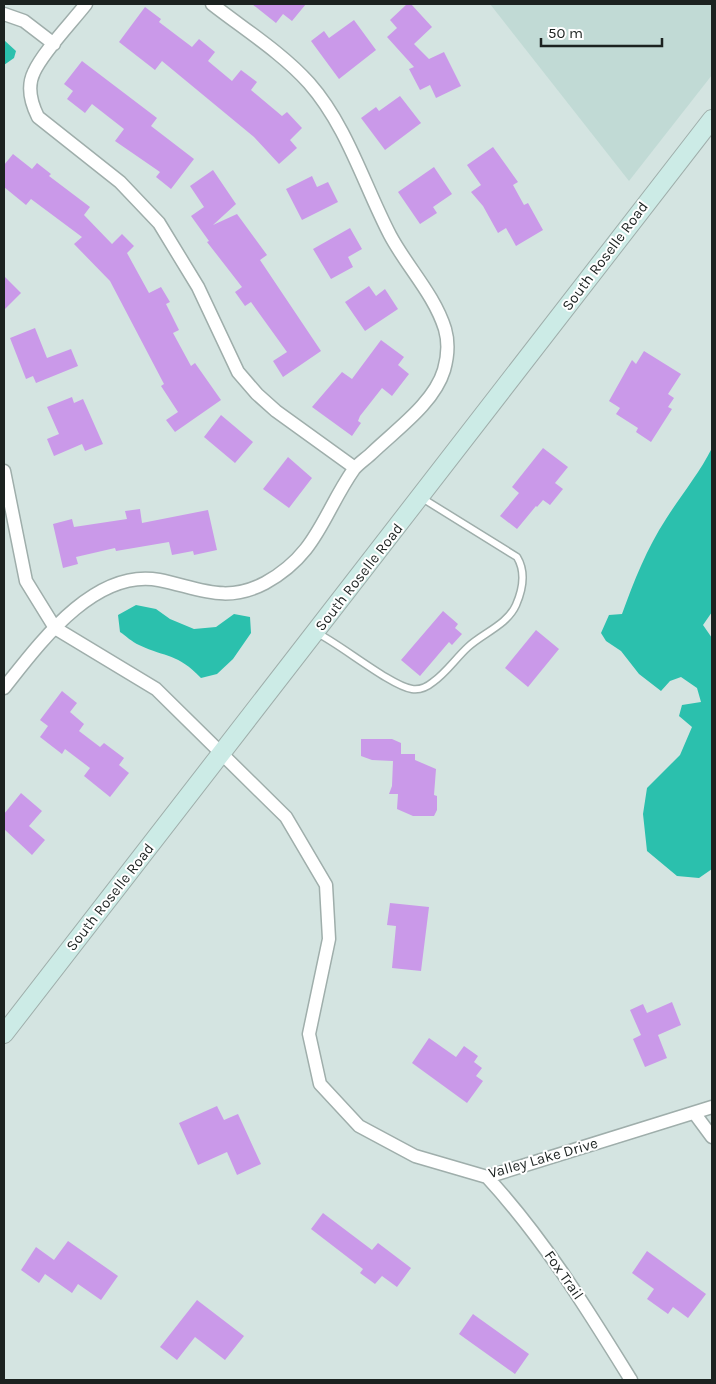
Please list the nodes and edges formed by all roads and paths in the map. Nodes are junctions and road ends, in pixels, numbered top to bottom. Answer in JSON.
{"nodes":[{"id":1,"x":86,"y":4,"type":"edge"},
{"id":2,"x":212,"y":4,"type":"edge"},
{"id":3,"x":4,"y":14,"type":"edge"},
{"id":4,"x":54,"y":44,"type":"junction"},
{"id":5,"x":712,"y":119,"type":"edge"},
{"id":6,"x":355,"y":468,"type":"junction"},
{"id":7,"x":4,"y":471,"type":"edge"},
{"id":8,"x":421,"y":497,"type":"junction"},
{"id":9,"x":55,"y":628,"type":"junction"},
{"id":10,"x":316,"y":633,"type":"junction"},
{"id":11,"x":4,"y":688,"type":"edge"},
{"id":12,"x":221,"y":754,"type":"junction"},
{"id":13,"x":4,"y":1034,"type":"edge"},
{"id":14,"x":712,"y":1107,"type":"edge"},
{"id":15,"x":695,"y":1114,"type":"junction"},
{"id":16,"x":712,"y":1138,"type":"edge"},
{"id":17,"x":487,"y":1177,"type":"junction"},
{"id":18,"x":631,"y":1380,"type":"edge"}],
"edges":[{"from":1,"to":4,"type":"street"},
{"from":2,"to":6,"type":"street"},
{"from":3,"to":4,"type":"street"},
{"from":4,"to":6,"type":"street"},
{"from":5,"to":8,"type":"main road","name":"South Roselle Road"},
{"from":6,"to":9,"type":"street"},
{"from":7,"to":9,"type":"street"},
{"from":8,"to":10,"type":"main road","name":"South Roselle Road"},
{"from":8,"to":10,"type":"lane"},
{"from":9,"to":11,"type":"street"},
{"from":9,"to":12,"type":"street","name":"Valley Lake Drive"},
{"from":10,"to":12,"type":"main road","name":"South Roselle Road"},
{"from":12,"to":13,"type":"main road","name":"South Roselle Road"},
{"from":12,"to":17,"type":"street","name":"Valley Lake Drive"},
{"from":14,"to":15,"type":"street","name":"Valley Lake Drive"},
{"from":15,"to":16,"type":"street"},
{"from":15,"to":17,"type":"street","name":"Valley Lake Drive"},
{"from":17,"to":18,"type":"street","name":"Fox Trail"}]}
